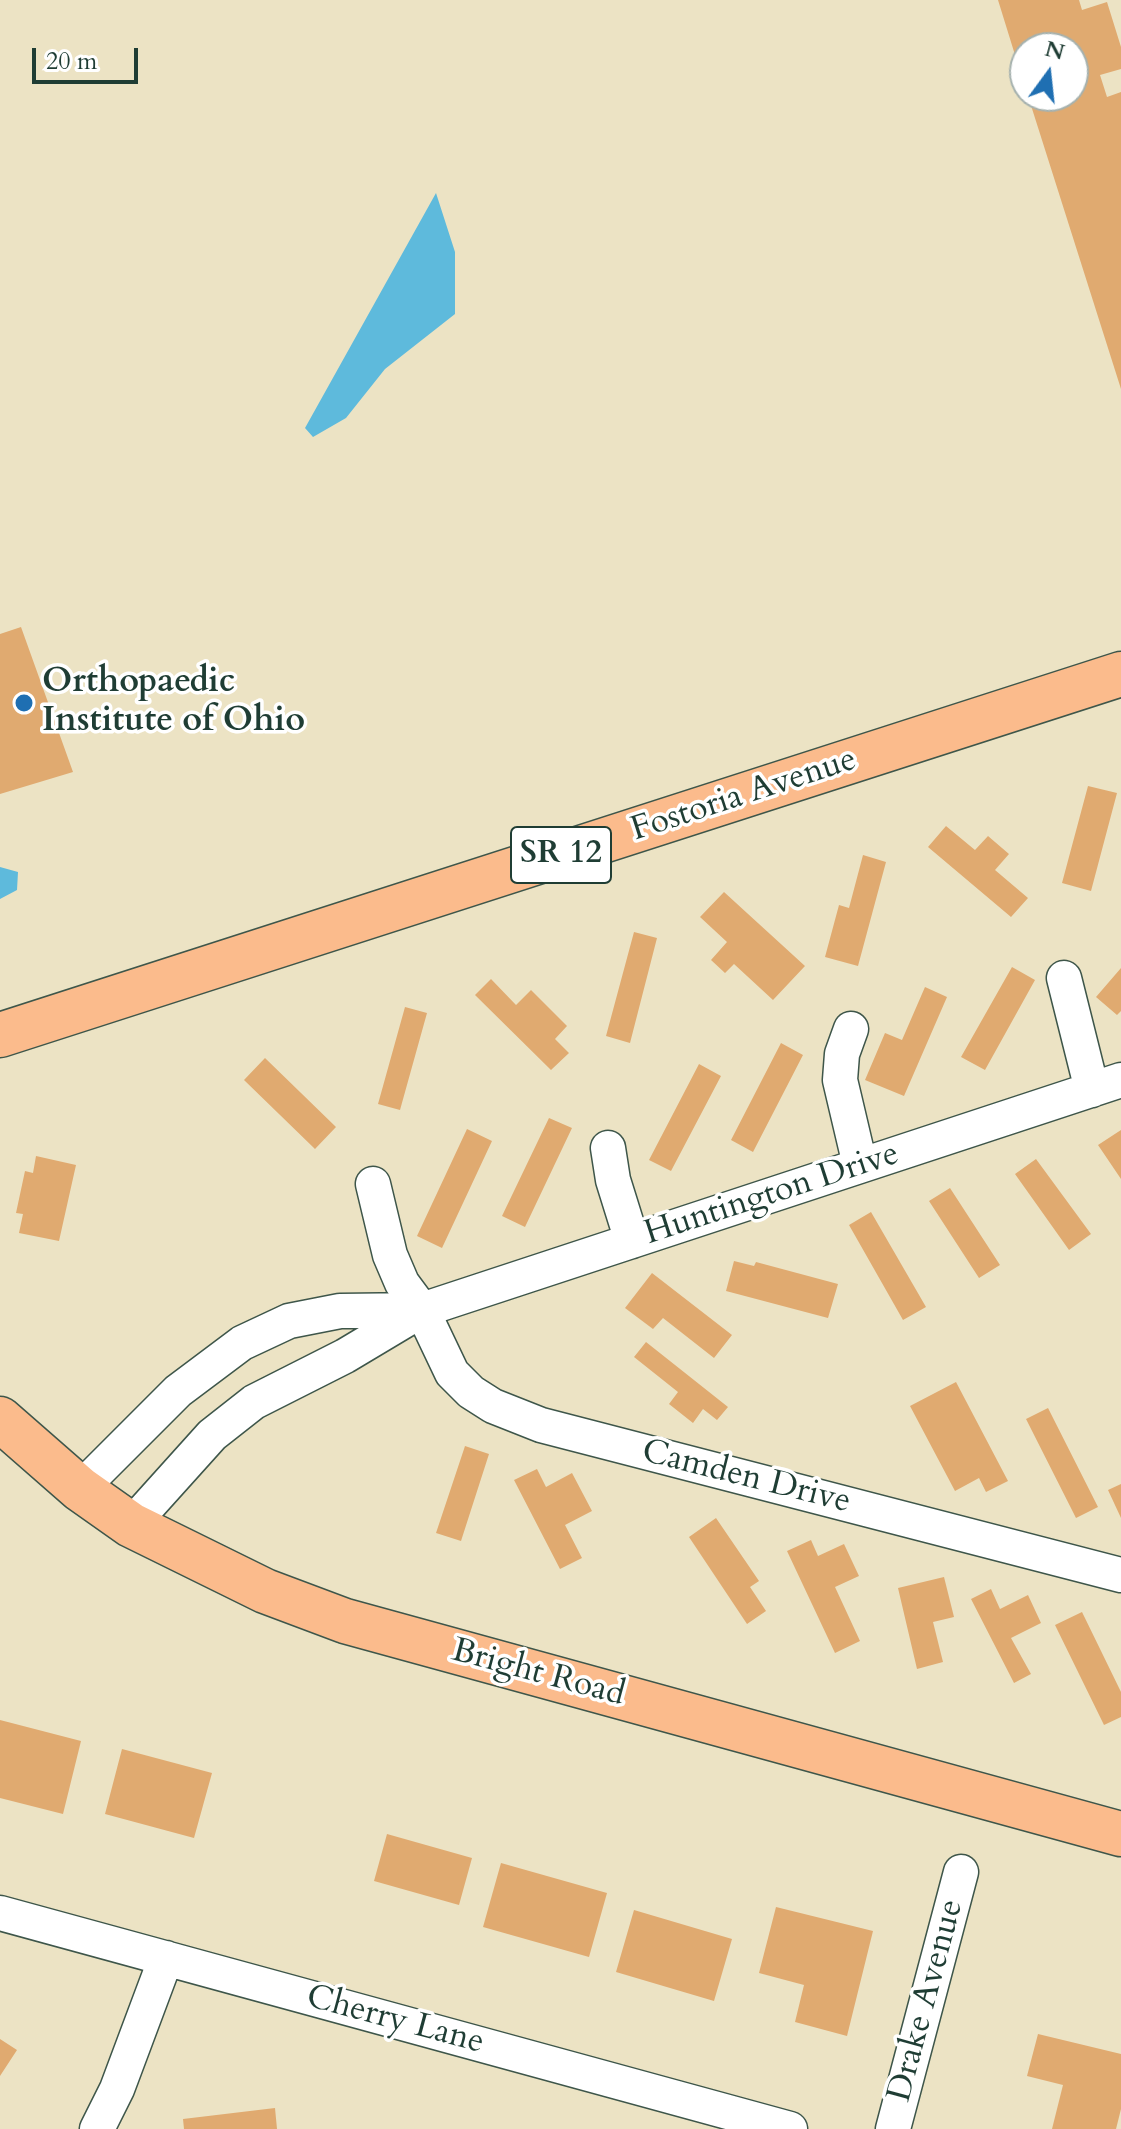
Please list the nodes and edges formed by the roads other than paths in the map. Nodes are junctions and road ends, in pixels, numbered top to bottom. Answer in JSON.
{"nodes":[{"id":1,"x":1121,"y":674,"type":"edge"},
{"id":2,"x":1064,"y":978,"type":"dead end"},
{"id":3,"x":851,"y":1029,"type":"dead end"},
{"id":4,"x":0,"y":1035,"type":"edge"},
{"id":5,"x":1106,"y":1085,"type":"edge"},
{"id":6,"x":608,"y":1148,"type":"dead end"},
{"id":7,"x":860,"y":1165,"type":"junction"},
{"id":8,"x":373,"y":1184,"type":"dead end"},
{"id":9,"x":632,"y":1241,"type":"junction"},
{"id":10,"x":422,"y":1310,"type":"junction"},
{"id":11,"x":0,"y":1419,"type":"edge"},
{"id":12,"x":80,"y":1489,"type":"junction"},
{"id":13,"x":131,"y":1525,"type":"junction"},
{"id":14,"x":1121,"y":1575,"type":"edge"},
{"id":15,"x":1121,"y":1834,"type":"edge"},
{"id":16,"x":961,"y":1872,"type":"dead end"},
{"id":17,"x":0,"y":1913,"type":"edge"},
{"id":18,"x":166,"y":1958,"type":"junction"},
{"id":19,"x":97,"y":2129,"type":"edge"},
{"id":20,"x":790,"y":2129,"type":"edge"},
{"id":21,"x":893,"y":2129,"type":"edge"}],
"edges":[{"from":1,"to":4,"type":"main road","name":"Fostoria Avenue","number":"SR 12"},
{"from":2,"to":5,"type":"street"},
{"from":3,"to":7,"type":"street"},
{"from":5,"to":7,"type":"street","name":"Huntington Drive"},
{"from":6,"to":9,"type":"street"},
{"from":7,"to":9,"type":"street","name":"Huntington Drive"},
{"from":8,"to":10,"type":"street","name":"Camden Drive"},
{"from":9,"to":10,"type":"street","name":"Huntington Drive"},
{"from":10,"to":12,"type":"street","name":"Huntington Drive"},
{"from":10,"to":13,"type":"street","name":"Huntington Drive"},
{"from":10,"to":14,"type":"street","name":"Camden Drive"},
{"from":11,"to":12,"type":"main road","name":"Bright Road"},
{"from":12,"to":13,"type":"main road","name":"Bright Road"},
{"from":13,"to":15,"type":"main road","name":"Bright Road"},
{"from":16,"to":21,"type":"street","name":"Drake Avenue"},
{"from":17,"to":18,"type":"street","name":"Cherry Lane"},
{"from":18,"to":19,"type":"street"},
{"from":18,"to":20,"type":"street","name":"Cherry Lane"}]}
